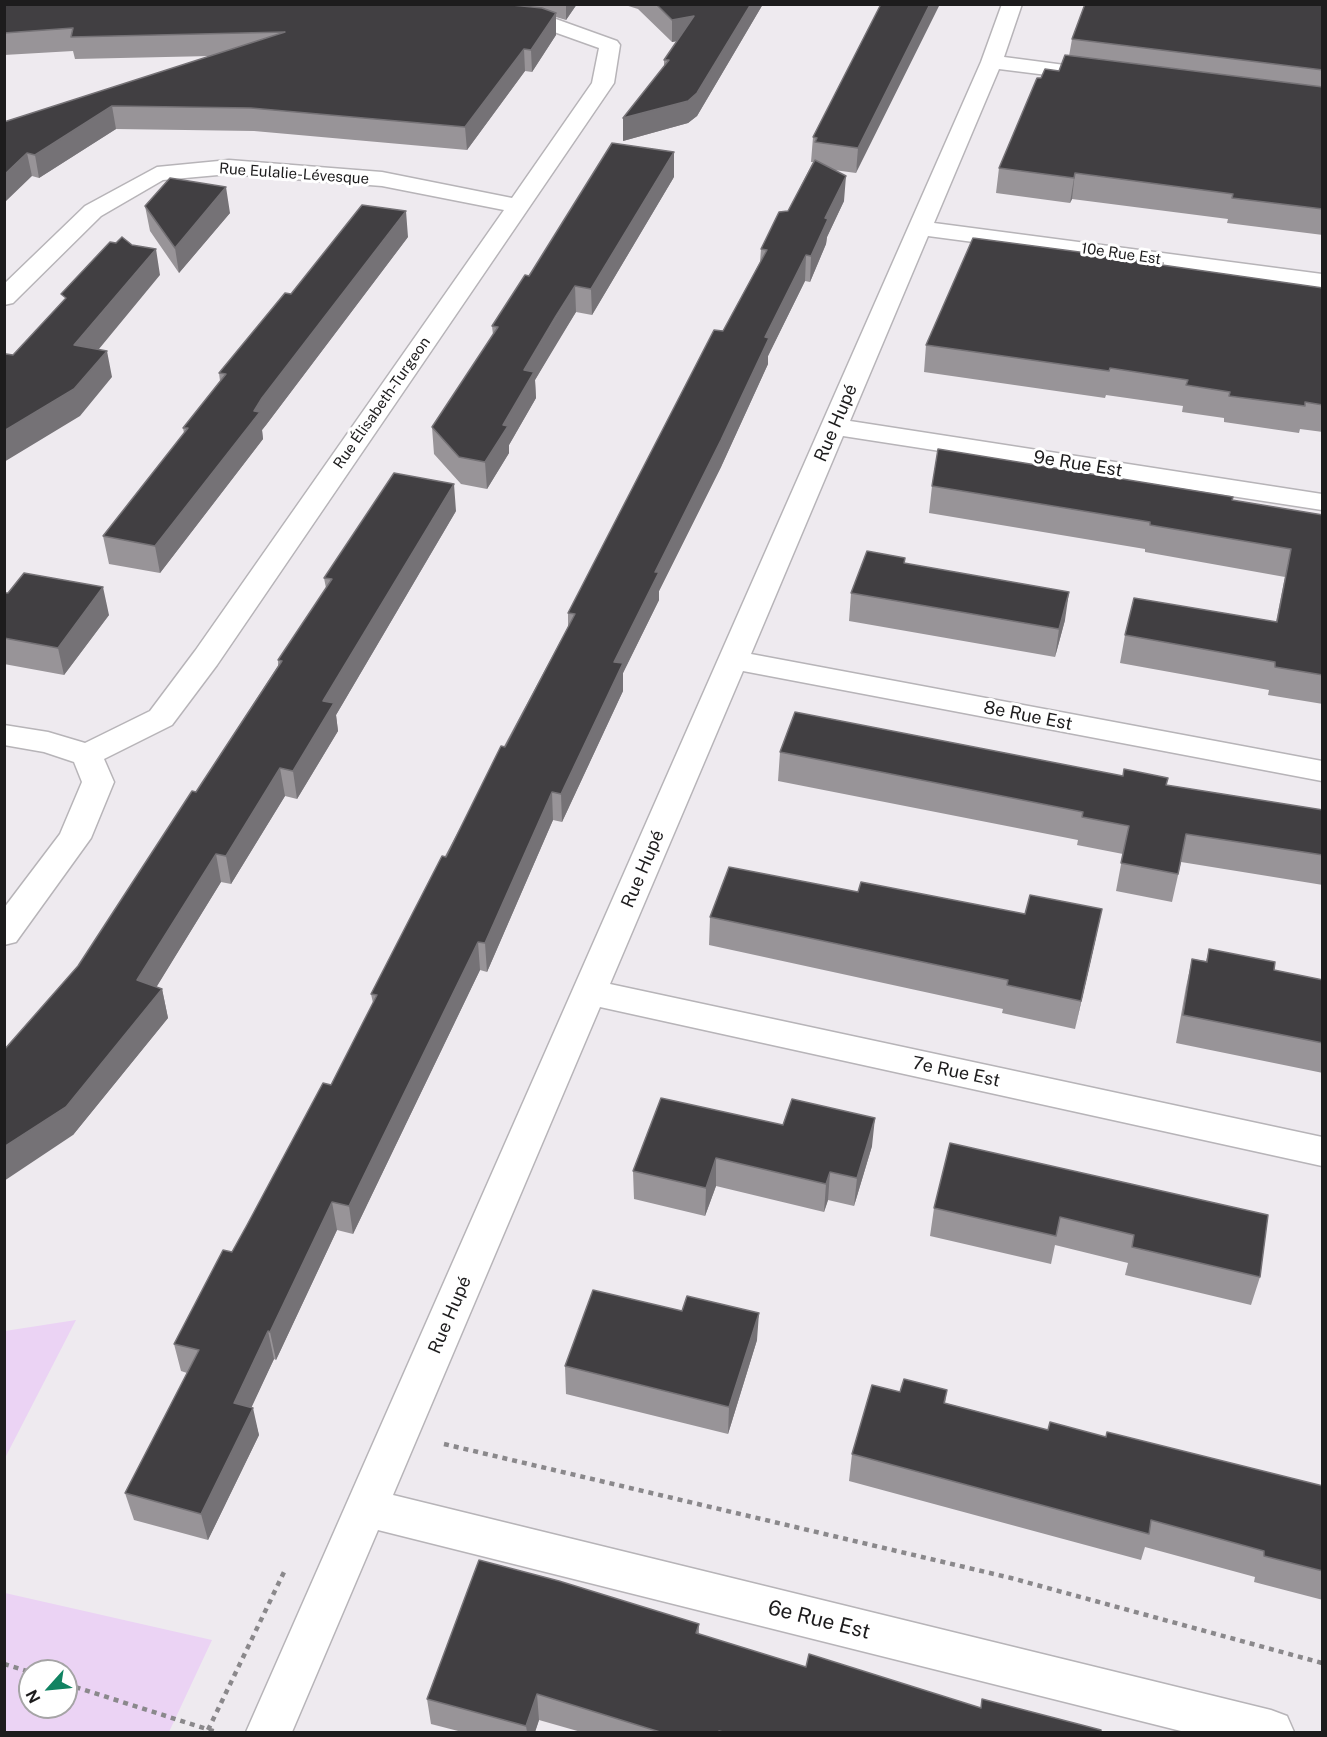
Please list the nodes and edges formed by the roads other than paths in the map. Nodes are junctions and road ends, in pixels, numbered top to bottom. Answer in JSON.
{"nodes":[{"id":1,"x":1012,"y":4,"type":"edge"},
{"id":2,"x":490,"y":17,"type":"edge"},
{"id":3,"x":992,"y":62,"type":"junction"},
{"id":4,"x":1122,"y":79,"type":"edge"},
{"id":5,"x":519,"y":206,"type":"junction"},
{"id":6,"x":920,"y":228,"type":"junction"},
{"id":7,"x":1323,"y":281,"type":"edge"},
{"id":8,"x":4,"y":298,"type":"edge"},
{"id":9,"x":834,"y":427,"type":"junction"},
{"id":10,"x":1323,"y":502,"type":"edge"},
{"id":11,"x":733,"y":660,"type":"junction"},
{"id":12,"x":4,"y":735,"type":"edge"},
{"id":13,"x":87,"y":755,"type":"junction"},
{"id":14,"x":1323,"y":771,"type":"edge"},
{"id":15,"x":4,"y":933,"type":"edge"},
{"id":16,"x":590,"y":992,"type":"junction"},
{"id":17,"x":1323,"y":1152,"type":"edge"},
{"id":18,"x":367,"y":1508,"type":"junction"},
{"id":19,"x":269,"y":1732,"type":"edge"},
{"id":20,"x":1271,"y":1732,"type":"edge"}],
"edges":[{"from":1,"to":3,"type":"street","name":"Rue Hupé"},
{"from":2,"to":5,"type":"street","name":"Rue Élisabeth-Turgeon"},
{"from":3,"to":4,"type":"street"},
{"from":3,"to":6,"type":"street","name":"Rue Hupé"},
{"from":5,"to":8,"type":"street","name":"Rue Eulalie-Lévesque"},
{"from":5,"to":13,"type":"street","name":"Rue Élisabeth-Turgeon"},
{"from":6,"to":7,"type":"street","name":"10e Rue Est"},
{"from":6,"to":9,"type":"street","name":"Rue Hupé"},
{"from":9,"to":10,"type":"street","name":"9e Rue Est"},
{"from":9,"to":11,"type":"street","name":"Rue Hupé"},
{"from":11,"to":14,"type":"street","name":"8e Rue Est"},
{"from":11,"to":16,"type":"street","name":"Rue Hupé"},
{"from":12,"to":13,"type":"street"},
{"from":13,"to":15,"type":"street"},
{"from":16,"to":17,"type":"street","name":"7e Rue Est"},
{"from":16,"to":18,"type":"street","name":"Rue Hupé"},
{"from":18,"to":19,"type":"street","name":"Rue Hupé"},
{"from":18,"to":20,"type":"street","name":"6e Rue Est"}]}
